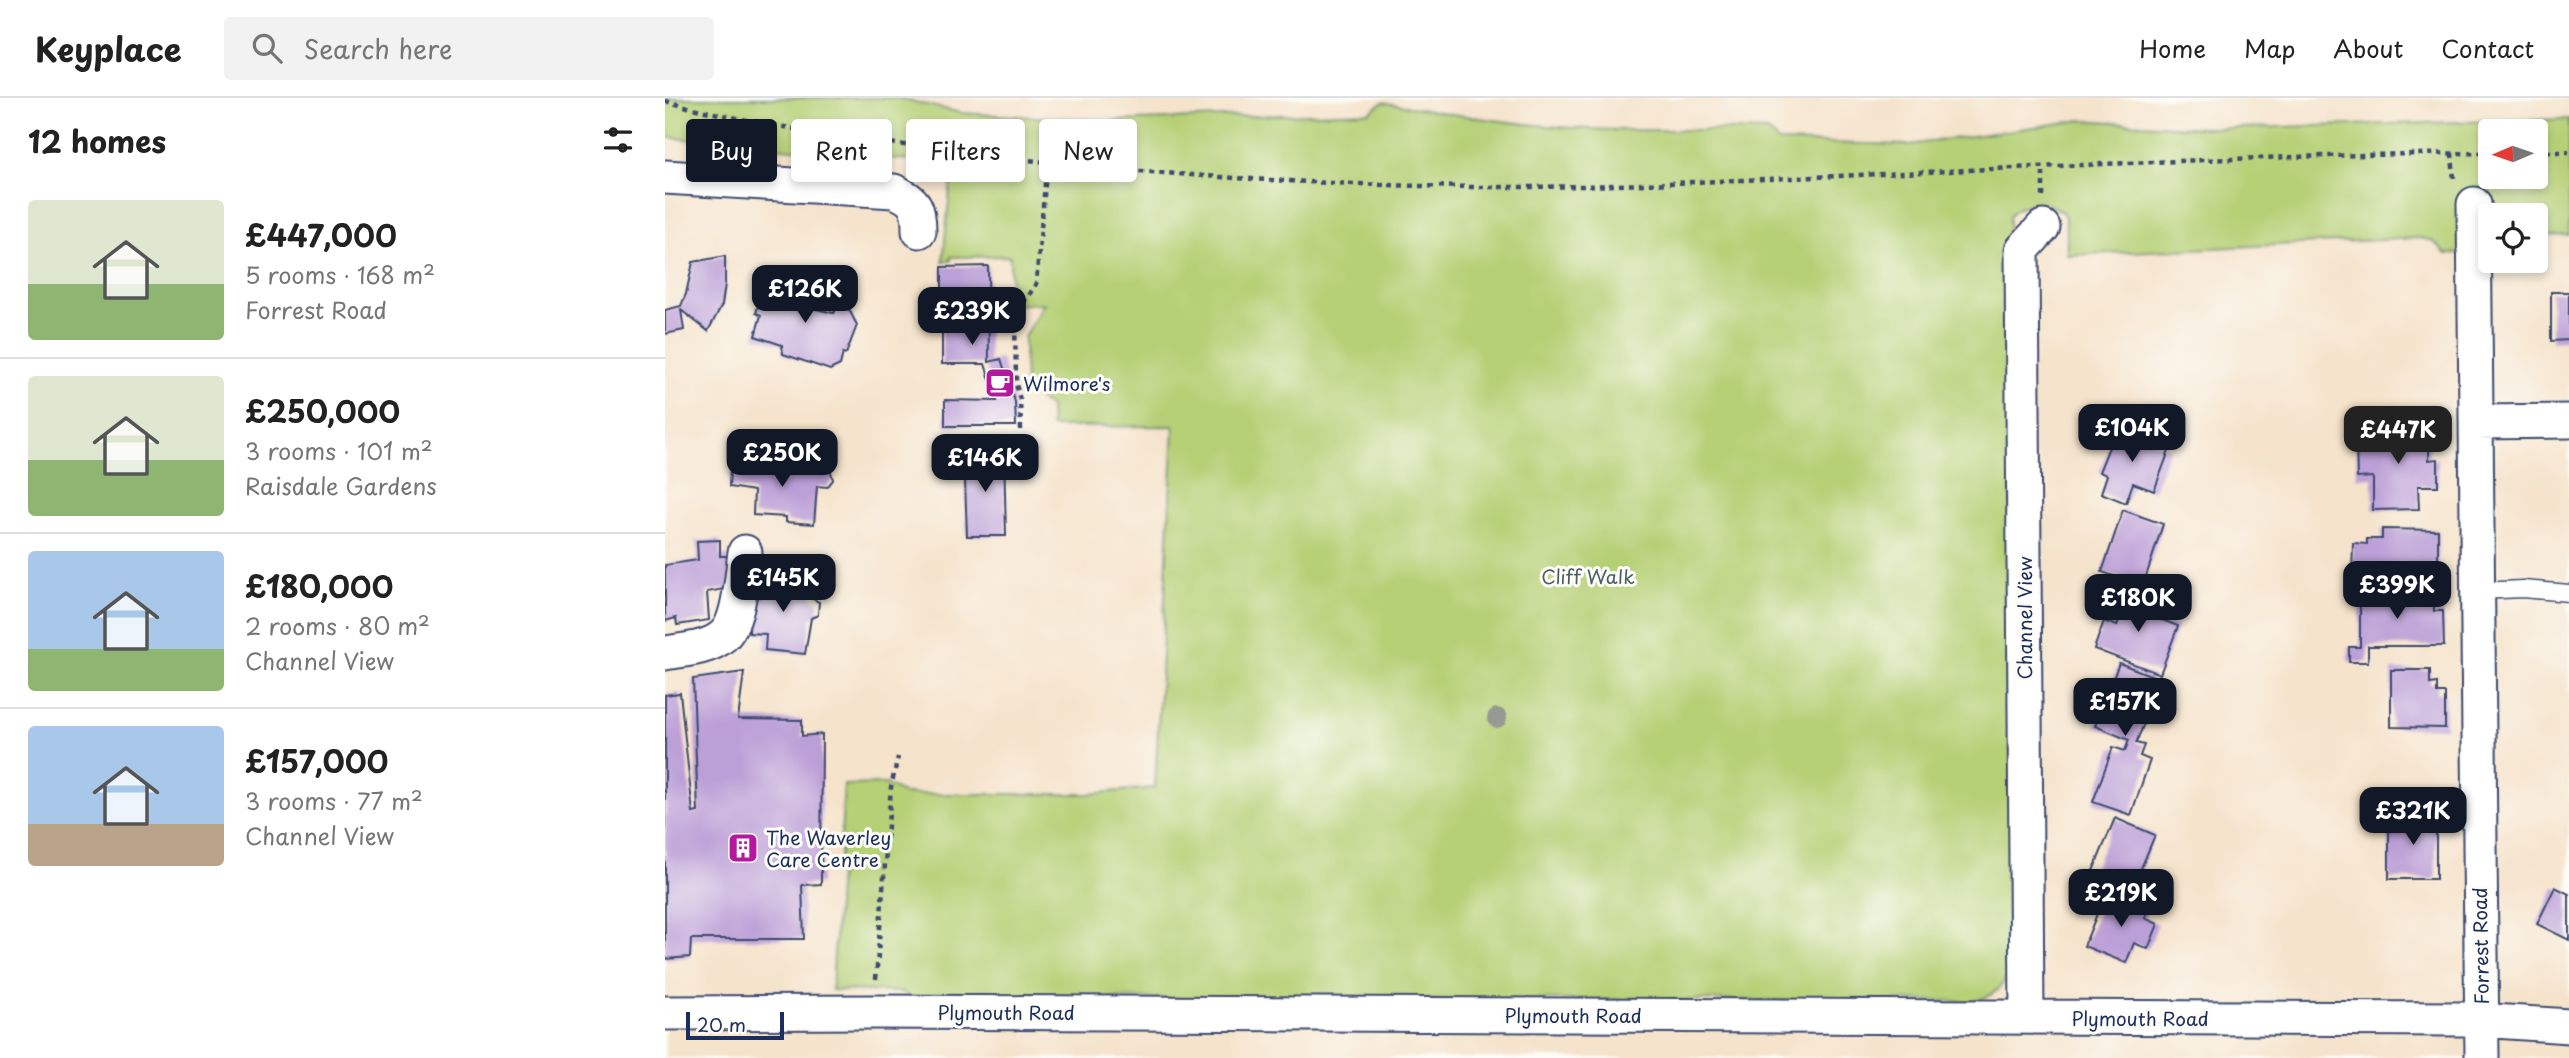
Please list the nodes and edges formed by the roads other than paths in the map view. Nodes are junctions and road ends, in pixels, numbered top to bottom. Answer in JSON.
{"nodes":[{"id":1,"x":665,"y":177,"type":"edge"},
{"id":2,"x":2474,"y":204,"type":"dead end"},
{"id":3,"x":2043,"y":227,"type":"dead end"},
{"id":4,"x":919,"y":231,"type":"dead end"},
{"id":5,"x":2569,"y":421,"type":"edge"},
{"id":6,"x":2476,"y":422,"type":"junction"},
{"id":7,"x":745,"y":552,"type":"dead end"},
{"id":8,"x":2478,"y":591,"type":"junction"},
{"id":9,"x":2569,"y":593,"type":"edge"},
{"id":10,"x":665,"y":653,"type":"edge"},
{"id":11,"x":665,"y":1013,"type":"edge"},
{"id":12,"x":2027,"y":1017,"type":"junction"},
{"id":13,"x":2481,"y":1021,"type":"junction"},
{"id":14,"x":2569,"y":1026,"type":"edge"},
{"id":15,"x":2481,"y":1058,"type":"edge"}],
"edges":[{"from":1,"to":4,"type":"street"},
{"from":2,"to":6,"type":"street","name":"Forrest Road"},
{"from":3,"to":12,"type":"street","name":"Channel View"},
{"from":5,"to":6,"type":"street"},
{"from":6,"to":8,"type":"street","name":"Forrest Road"},
{"from":7,"to":10,"type":"street"},
{"from":8,"to":9,"type":"lane"},
{"from":8,"to":13,"type":"street","name":"Forrest Road"},
{"from":11,"to":12,"type":"street","name":"Plymouth Road"},
{"from":12,"to":13,"type":"street","name":"Plymouth Road"},
{"from":13,"to":14,"type":"street","name":"Plymouth Road"},
{"from":13,"to":15,"type":"street","name":"Forrest Road"}]}
